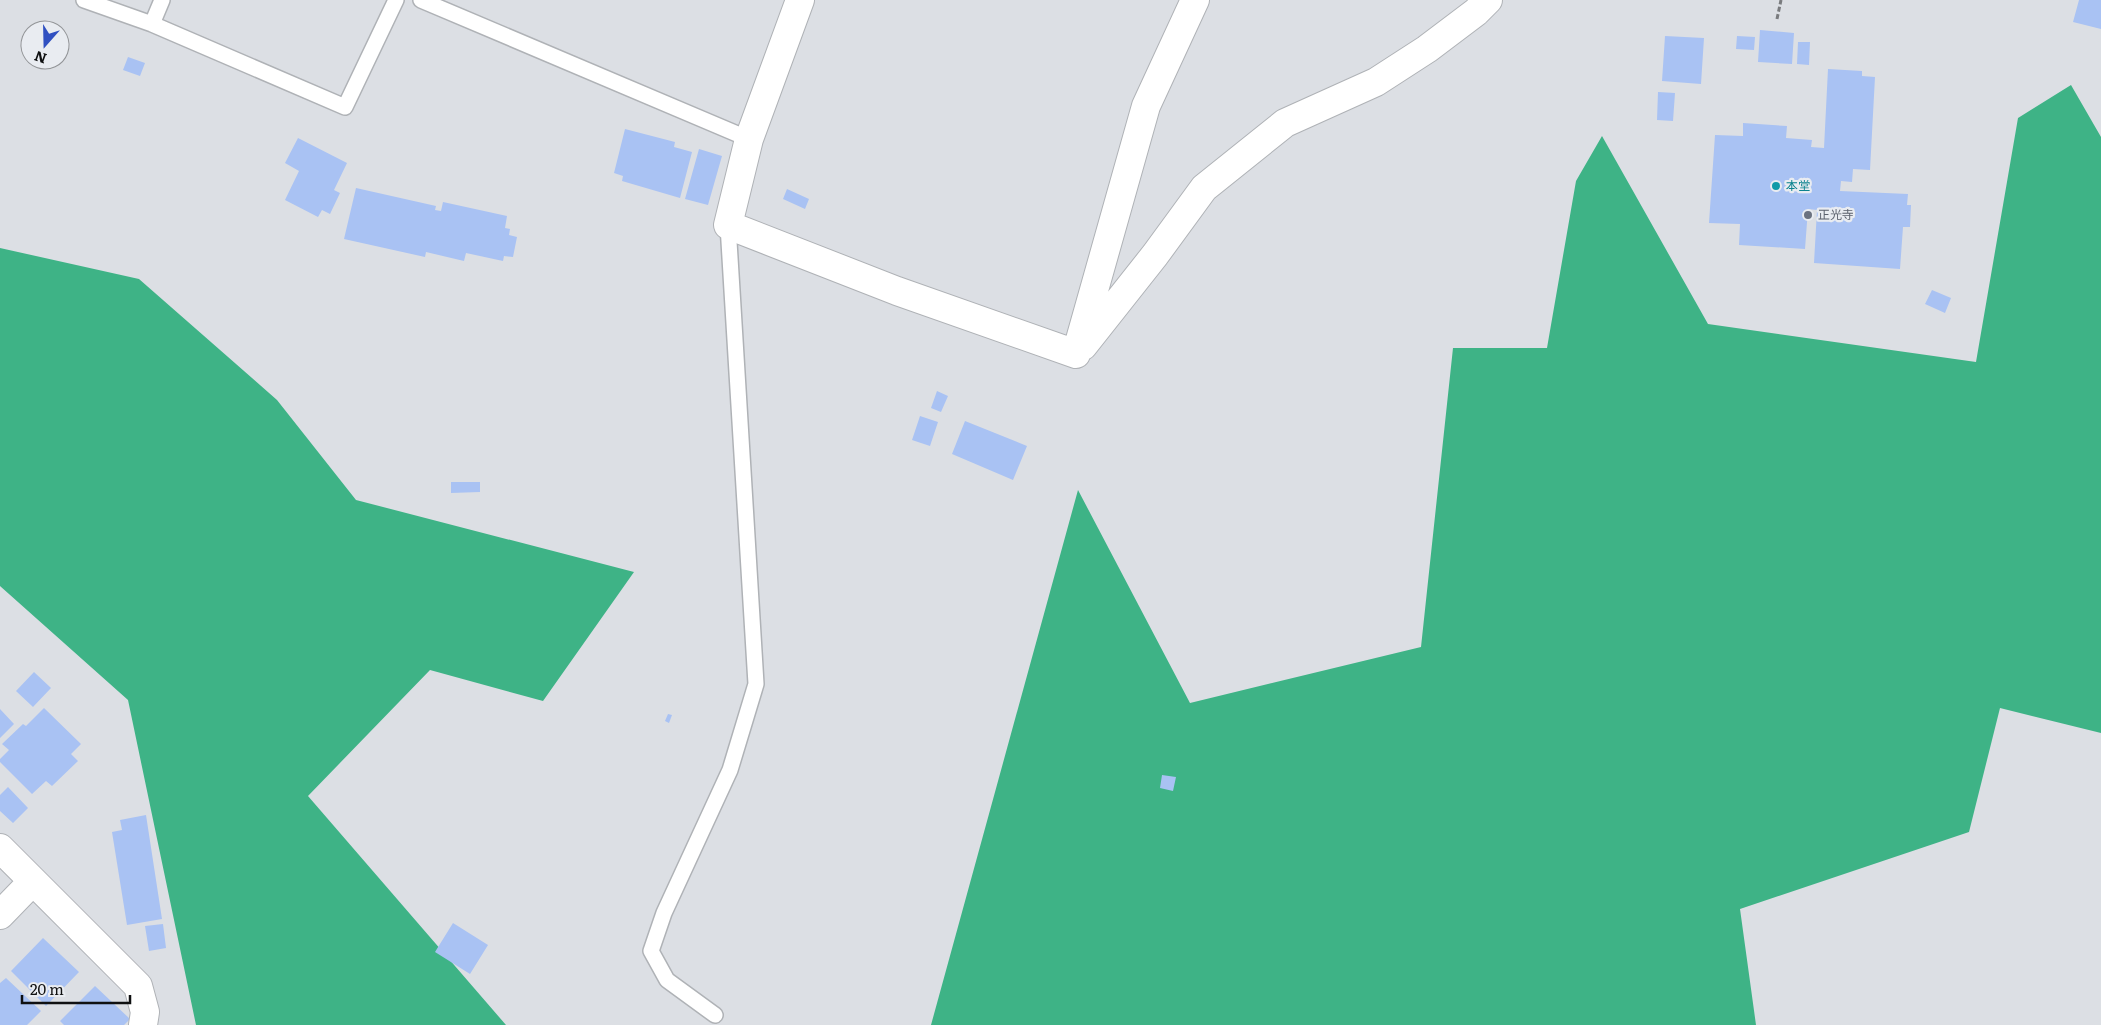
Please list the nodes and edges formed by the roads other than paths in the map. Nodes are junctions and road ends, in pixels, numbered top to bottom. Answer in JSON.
{"nodes":[{"id":1,"x":84,"y":0,"type":"edge"},
{"id":2,"x":162,"y":0,"type":"edge"},
{"id":3,"x":396,"y":0,"type":"edge"},
{"id":4,"x":421,"y":0,"type":"edge"},
{"id":5,"x":800,"y":0,"type":"edge"},
{"id":6,"x":1195,"y":0,"type":"edge"},
{"id":7,"x":1488,"y":0,"type":"edge"},
{"id":8,"x":152,"y":24,"type":"junction"},
{"id":9,"x":749,"y":139,"type":"junction"},
{"id":10,"x":728,"y":225,"type":"junction"},
{"id":11,"x":1076,"y":354,"type":"junction"},
{"id":12,"x":0,"y":848,"type":"edge"},
{"id":13,"x":33,"y":881,"type":"junction"},
{"id":14,"x":0,"y":915,"type":"edge"},
{"id":15,"x":715,"y":1015,"type":"dead end"},
{"id":16,"x":143,"y":1025,"type":"edge"}],
"edges":[{"from":1,"to":8,"type":"lane"},
{"from":2,"to":8,"type":"lane"},
{"from":3,"to":8,"type":"lane"},
{"from":4,"to":9,"type":"lane"},
{"from":5,"to":9,"type":"street"},
{"from":6,"to":11,"type":"street"},
{"from":7,"to":11,"type":"street"},
{"from":9,"to":10,"type":"street"},
{"from":10,"to":11,"type":"street"},
{"from":10,"to":15,"type":"lane"},
{"from":12,"to":13,"type":"street"},
{"from":13,"to":14,"type":"street"},
{"from":13,"to":16,"type":"street"}]}
